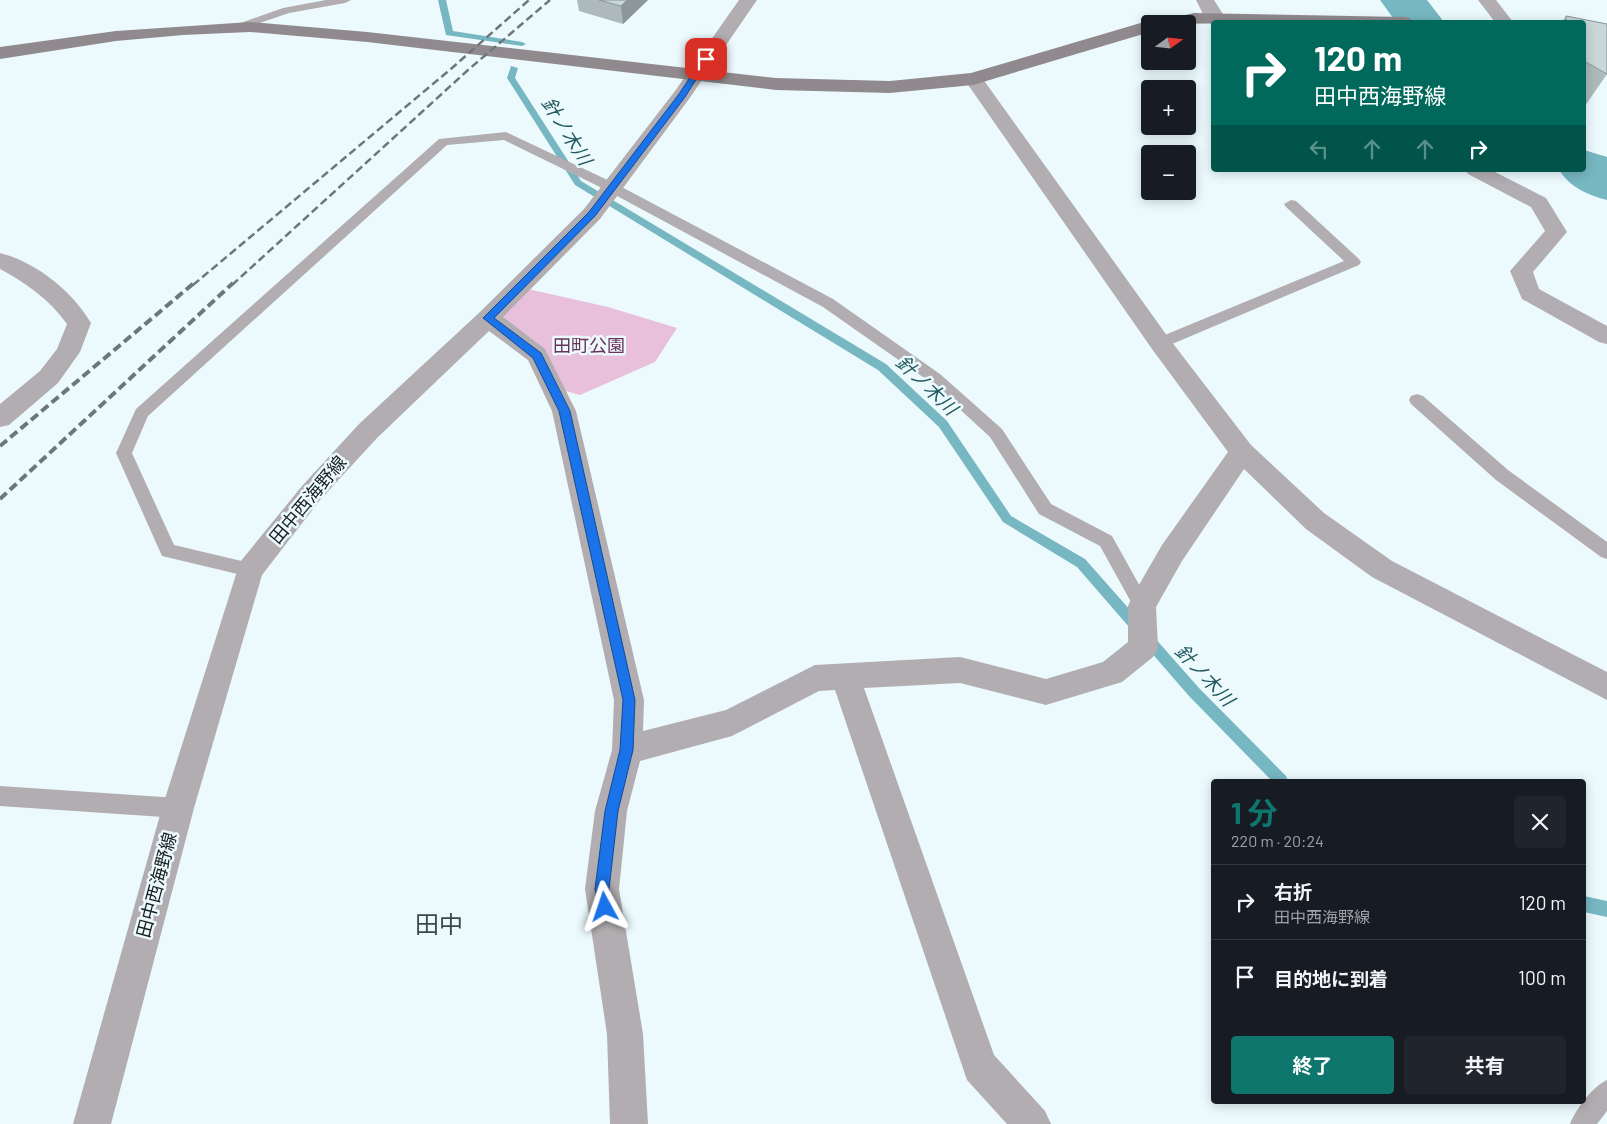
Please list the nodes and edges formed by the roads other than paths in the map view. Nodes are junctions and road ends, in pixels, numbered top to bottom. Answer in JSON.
{"nodes":[{"id":1,"x":345,"y":0,"type":"edge"},
{"id":2,"x":748,"y":0,"type":"edge"},
{"id":3,"x":1204,"y":0,"type":"edge"},
{"id":4,"x":1487,"y":0,"type":"edge"},
{"id":5,"x":1196,"y":18,"type":"edge"},
{"id":6,"x":1217,"y":20,"type":"edge"},
{"id":7,"x":1502,"y":20,"type":"edge"},
{"id":8,"x":236,"y":28,"type":"junction"},
{"id":9,"x":1141,"y":29,"type":"edge"},
{"id":10,"x":0,"y":53,"type":"edge"},
{"id":11,"x":695,"y":74,"type":"junction"},
{"id":12,"x":973,"y":79,"type":"junction"},
{"id":13,"x":1479,"y":172,"type":"edge"},
{"id":14,"x":611,"y":187,"type":"junction"},
{"id":15,"x":1292,"y":204,"type":"dead end"},
{"id":16,"x":0,"y":260,"type":"edge"},
{"id":17,"x":488,"y":318,"type":"junction"},
{"id":18,"x":1607,"y":336,"type":"edge"},
{"id":19,"x":1160,"y":343,"type":"junction"},
{"id":20,"x":1417,"y":400,"type":"dead end"},
{"id":21,"x":0,"y":418,"type":"edge"},
{"id":22,"x":1242,"y":452,"type":"junction"},
{"id":23,"x":1607,"y":552,"type":"edge"},
{"id":24,"x":250,"y":570,"type":"junction"},
{"id":25,"x":1142,"y":606,"type":"junction"},
{"id":26,"x":845,"y":676,"type":"junction"},
{"id":27,"x":1607,"y":687,"type":"edge"},
{"id":28,"x":627,"y":750,"type":"junction"},
{"id":29,"x":0,"y":796,"type":"edge"},
{"id":30,"x":178,"y":808,"type":"junction"},
{"id":31,"x":1607,"y":1092,"type":"edge"},
{"id":32,"x":92,"y":1124,"type":"edge"},
{"id":33,"x":629,"y":1124,"type":"edge"},
{"id":34,"x":1032,"y":1124,"type":"edge"},
{"id":35,"x":1582,"y":1124,"type":"edge"}],
"edges":[{"from":1,"to":8,"type":"lane"},
{"from":2,"to":11,"type":"street","name":"田中西海野線"},
{"from":3,"to":6,"type":"street"},
{"from":4,"to":7,"type":"street"},
{"from":5,"to":6,"type":"street"},
{"from":8,"to":10,"type":"street"},
{"from":8,"to":11,"type":"street"},
{"from":9,"to":12,"type":"street"},
{"from":11,"to":12,"type":"street"},
{"from":11,"to":14,"type":"street","name":"田中西海野線"},
{"from":12,"to":19,"type":"street"},
{"from":13,"to":18,"type":"street"},
{"from":14,"to":17,"type":"street","name":"田中西海野線"},
{"from":14,"to":24,"type":"lane"},
{"from":14,"to":25,"type":"lane"},
{"from":15,"to":19,"type":"lane"},
{"from":16,"to":21,"type":"street"},
{"from":17,"to":24,"type":"street","name":"田中西海野線"},
{"from":17,"to":28,"type":"street"},
{"from":19,"to":22,"type":"street"},
{"from":20,"to":23,"type":"lane"},
{"from":22,"to":25,"type":"street"},
{"from":22,"to":27,"type":"street"},
{"from":24,"to":30,"type":"street","name":"田中西海野線"},
{"from":25,"to":26,"type":"street"},
{"from":26,"to":28,"type":"street"},
{"from":26,"to":34,"type":"street"},
{"from":28,"to":33,"type":"street"},
{"from":29,"to":30,"type":"lane"},
{"from":30,"to":32,"type":"street","name":"田中西海野線"},
{"from":31,"to":35,"type":"lane"}]}
